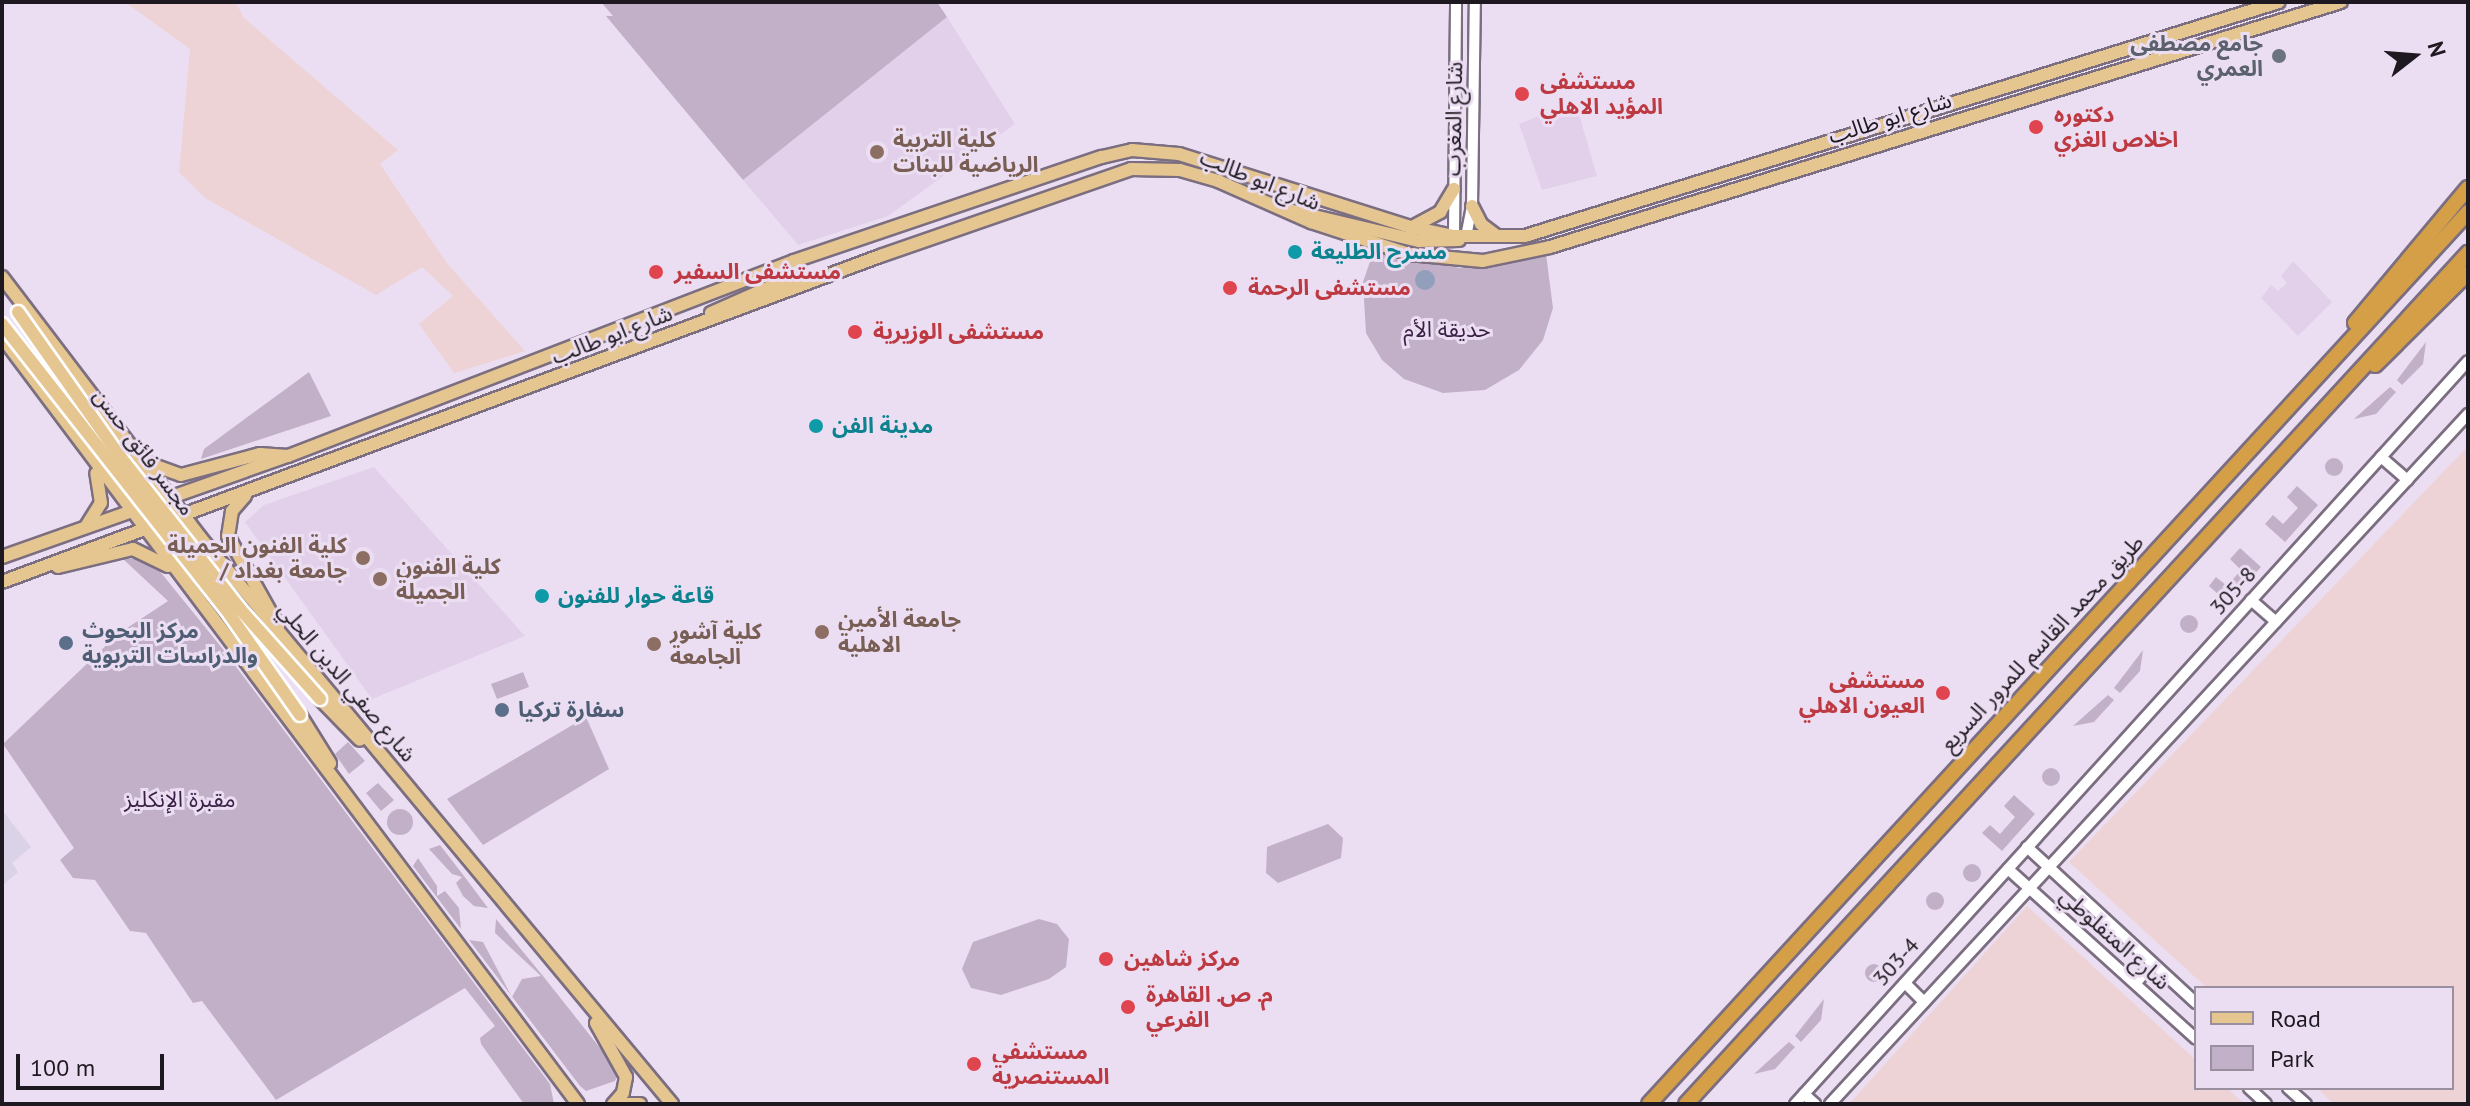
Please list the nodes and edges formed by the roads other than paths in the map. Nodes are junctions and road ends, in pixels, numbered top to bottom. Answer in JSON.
{"nodes":[{"id":1,"x":1456,"y":2,"type":"edge"},
{"id":2,"x":1475,"y":2,"type":"edge"},
{"id":3,"x":2279,"y":2,"type":"edge"},
{"id":4,"x":2341,"y":2,"type":"edge"},
{"id":5,"x":2468,"y":188,"type":"edge"},
{"id":6,"x":1454,"y":189,"type":"junction"},
{"id":7,"x":1472,"y":206,"type":"junction"},
{"id":8,"x":1282,"y":209,"type":"junction"},
{"id":9,"x":2468,"y":212,"type":"edge"},
{"id":10,"x":1410,"y":227,"type":"junction"},
{"id":11,"x":1459,"y":238,"type":"junction"},
{"id":12,"x":1499,"y":238,"type":"junction"},
{"id":13,"x":2468,"y":253,"type":"edge"},
{"id":14,"x":794,"y":261,"type":"junction"},
{"id":15,"x":1483,"y":261,"type":"junction"},
{"id":16,"x":2468,"y":273,"type":"edge"},
{"id":17,"x":2,"y":277,"type":"edge"},
{"id":18,"x":2,"y":284,"type":"edge"},
{"id":19,"x":648,"y":321,"type":"junction"},
{"id":20,"x":2,"y":324,"type":"edge"},
{"id":21,"x":695,"y":324,"type":"junction"},
{"id":22,"x":2,"y":337,"type":"edge"},
{"id":23,"x":656,"y":339,"type":"junction"},
{"id":24,"x":2337,"y":354,"type":"junction"},
{"id":25,"x":2468,"y":361,"type":"edge"},
{"id":26,"x":2351,"y":381,"type":"junction"},
{"id":27,"x":2468,"y":414,"type":"edge"},
{"id":28,"x":88,"y":456,"type":"junction"},
{"id":29,"x":288,"y":456,"type":"junction"},
{"id":30,"x":2381,"y":457,"type":"junction"},
{"id":31,"x":138,"y":460,"type":"junction"},
{"id":32,"x":2407,"y":480,"type":"junction"},
{"id":33,"x":111,"y":487,"type":"junction"},
{"id":34,"x":255,"y":489,"type":"junction"},
{"id":35,"x":168,"y":498,"type":"junction"},
{"id":36,"x":130,"y":511,"type":"junction"},
{"id":37,"x":182,"y":515,"type":"junction"},
{"id":38,"x":81,"y":528,"type":"junction"},
{"id":39,"x":145,"y":529,"type":"junction"},
{"id":40,"x":200,"y":537,"type":"junction"},
{"id":41,"x":2,"y":557,"type":"edge"},
{"id":42,"x":168,"y":557,"type":"junction"},
{"id":43,"x":43,"y":567,"type":"junction"},
{"id":44,"x":182,"y":576,"type":"junction"},
{"id":45,"x":2,"y":582,"type":"edge"},
{"id":46,"x":2251,"y":600,"type":"junction"},
{"id":47,"x":2276,"y":622,"type":"junction"},
{"id":48,"x":280,"y":633,"type":"junction"},
{"id":49,"x":398,"y":775,"type":"junction"},
{"id":50,"x":356,"y":810,"type":"junction"},
{"id":51,"x":2027,"y":847,"type":"junction"},
{"id":52,"x":2048,"y":868,"type":"junction"},
{"id":53,"x":2008,"y":869,"type":"junction"},
{"id":54,"x":2029,"y":889,"type":"junction"},
{"id":55,"x":2152,"y":963,"type":"junction"},
{"id":56,"x":1905,"y":983,"type":"junction"},
{"id":57,"x":2136,"y":983,"type":"junction"},
{"id":58,"x":2194,"y":1001,"type":"edge"},
{"id":59,"x":1924,"y":1002,"type":"junction"},
{"id":60,"x":592,"y":1009,"type":"junction"},
{"id":61,"x":2194,"y":1037,"type":"edge"},
{"id":62,"x":2251,"y":1090,"type":"edge"},
{"id":63,"x":2290,"y":1090,"type":"edge"},
{"id":64,"x":1804,"y":1094,"type":"junction"},
{"id":65,"x":574,"y":1101,"type":"edge"},
{"id":66,"x":613,"y":1104,"type":"edge"},
{"id":67,"x":627,"y":1104,"type":"edge"},
{"id":68,"x":640,"y":1104,"type":"edge"},
{"id":69,"x":672,"y":1104,"type":"edge"},
{"id":70,"x":1649,"y":1104,"type":"edge"},
{"id":71,"x":1686,"y":1104,"type":"edge"},
{"id":72,"x":1795,"y":1104,"type":"edge"},
{"id":73,"x":1815,"y":1104,"type":"edge"},
{"id":74,"x":1830,"y":1104,"type":"edge"},
{"id":75,"x":2266,"y":1104,"type":"edge"},
{"id":76,"x":2306,"y":1104,"type":"edge"}],
"edges":[{"from":1,"to":6,"type":"street","name":"شارع المغرب"},
{"from":2,"to":7,"type":"street","name":"شارع المغرب"},
{"from":3,"to":12,"type":"main road","name":"شارع ابو طالب"},
{"from":4,"to":15,"type":"main road","name":"شارع ابو طالب"},
{"from":5,"to":24,"type":"highway"},
{"from":6,"to":10,"type":"main road"},
{"from":6,"to":11,"type":"street","name":"شارع المغرب"},
{"from":7,"to":11,"type":"street","name":"شارع المغرب"},
{"from":7,"to":12,"type":"main road"},
{"from":8,"to":11,"type":"main road"},
{"from":8,"to":15,"type":"main road","name":"شارع ابو طالب"},
{"from":8,"to":21,"type":"main road","name":"شارع ابو طالب"},
{"from":9,"to":24,"type":"highway","name":"طريق محمد القاسم للمرور السريع"},
{"from":10,"to":11,"type":"main road","name":"شارع ابو طالب"},
{"from":10,"to":14,"type":"main road","name":"شارع ابو طالب"},
{"from":11,"to":12,"type":"main road","name":"شارع ابو طالب"},
{"from":11,"to":15,"type":"main road"},
{"from":13,"to":26,"type":"highway"},
{"from":14,"to":19,"type":"main road","name":"شارع ابو طالب"},
{"from":14,"to":21,"type":"main road"},
{"from":16,"to":26,"type":"highway"},
{"from":17,"to":31,"type":"main road","name":"شارع صفي الدين الحلي"},
{"from":18,"to":49,"type":"main road","name":"مجسر فائق حسن","bridge":true},
{"from":19,"to":23,"type":"main road"},
{"from":19,"to":29,"type":"main road","name":"شارع ابو طالب"},
{"from":20,"to":50,"type":"main road","name":"مجسر فائق حسن","bridge":true},
{"from":21,"to":23,"type":"main road","name":"شارع ابو طالب"},
{"from":22,"to":28,"type":"main road"},
{"from":23,"to":34,"type":"main road","name":"شارع ابو طالب"},
{"from":24,"to":70,"type":"highway","name":"طريق محمد القاسم للمرور السريع"},
{"from":25,"to":30,"type":"street","name":"305-8"},
{"from":26,"to":71,"type":"highway"},
{"from":27,"to":32,"type":"street"},
{"from":28,"to":33,"type":"main road"},
{"from":28,"to":38,"type":"main road"},
{"from":29,"to":31,"type":"main road"},
{"from":29,"to":35,"type":"main road","name":"شارع ابو طالب"},
{"from":30,"to":32,"type":"street"},
{"from":30,"to":46,"type":"street","name":"305-8"},
{"from":31,"to":33,"type":"main road"},
{"from":31,"to":35,"type":"main road","name":"شارع صفي الدين الحلي"},
{"from":32,"to":47,"type":"street"},
{"from":33,"to":36,"type":"main road"},
{"from":34,"to":37,"type":"main road","name":"شارع ابو طالب"},
{"from":34,"to":48,"type":"main road"},
{"from":35,"to":36,"type":"main road","name":"شارع ابو طالب"},
{"from":35,"to":37,"type":"main road","name":"شارع صفي الدين الحلي"},
{"from":36,"to":38,"type":"main road","name":"شارع ابو طالب"},
{"from":36,"to":39,"type":"main road"},
{"from":37,"to":39,"type":"main road","name":"شارع ابو طالب"},
{"from":37,"to":40,"type":"main road","name":"شارع صفي الدين الحلي"},
{"from":38,"to":41,"type":"main road","name":"شارع ابو طالب"},
{"from":39,"to":42,"type":"main road"},
{"from":39,"to":43,"type":"main road","name":"شارع ابو طالب"},
{"from":40,"to":42,"type":"main road"},
{"from":40,"to":48,"type":"main road","name":"شارع صفي الدين الحلي"},
{"from":42,"to":44,"type":"main road"},
{"from":43,"to":44,"type":"main road"},
{"from":43,"to":45,"type":"main road","name":"شارع ابو طالب"},
{"from":44,"to":50,"type":"main road"},
{"from":46,"to":47,"type":"street"},
{"from":46,"to":51,"type":"street","name":"305-8"},
{"from":47,"to":52,"type":"street"},
{"from":48,"to":49,"type":"main road","name":"شارع صفي الدين الحلي"},
{"from":49,"to":60,"type":"main road","name":"شارع صفي الدين الحلي"},
{"from":50,"to":65,"type":"main road"},
{"from":51,"to":52,"type":"street","name":"شارع المنفلوطي"},
{"from":51,"to":53,"type":"street","name":"303-4"},
{"from":52,"to":54,"type":"street"},
{"from":52,"to":55,"type":"street","name":"شارع المنفلوطي"},
{"from":53,"to":54,"type":"street","name":"شارع المنفلوطي"},
{"from":53,"to":56,"type":"street","name":"303-4"},
{"from":54,"to":57,"type":"street","name":"شارع المنفلوطي"},
{"from":54,"to":59,"type":"street"},
{"from":55,"to":57,"type":"street"},
{"from":55,"to":58,"type":"street","name":"شارع المنفلوطي"},
{"from":56,"to":59,"type":"street"},
{"from":56,"to":64,"type":"street","name":"303-4"},
{"from":57,"to":61,"type":"street","name":"شارع المنفلوطي"},
{"from":59,"to":74,"type":"street"},
{"from":60,"to":66,"type":"main road"},
{"from":60,"to":69,"type":"main road","name":"شارع صفي الدين الحلي"},
{"from":62,"to":75,"type":"street"},
{"from":63,"to":76,"type":"street"},
{"from":64,"to":72,"type":"street","name":"303-4"},
{"from":64,"to":73,"type":"street"},
{"from":67,"to":68,"type":"main road"}]}
